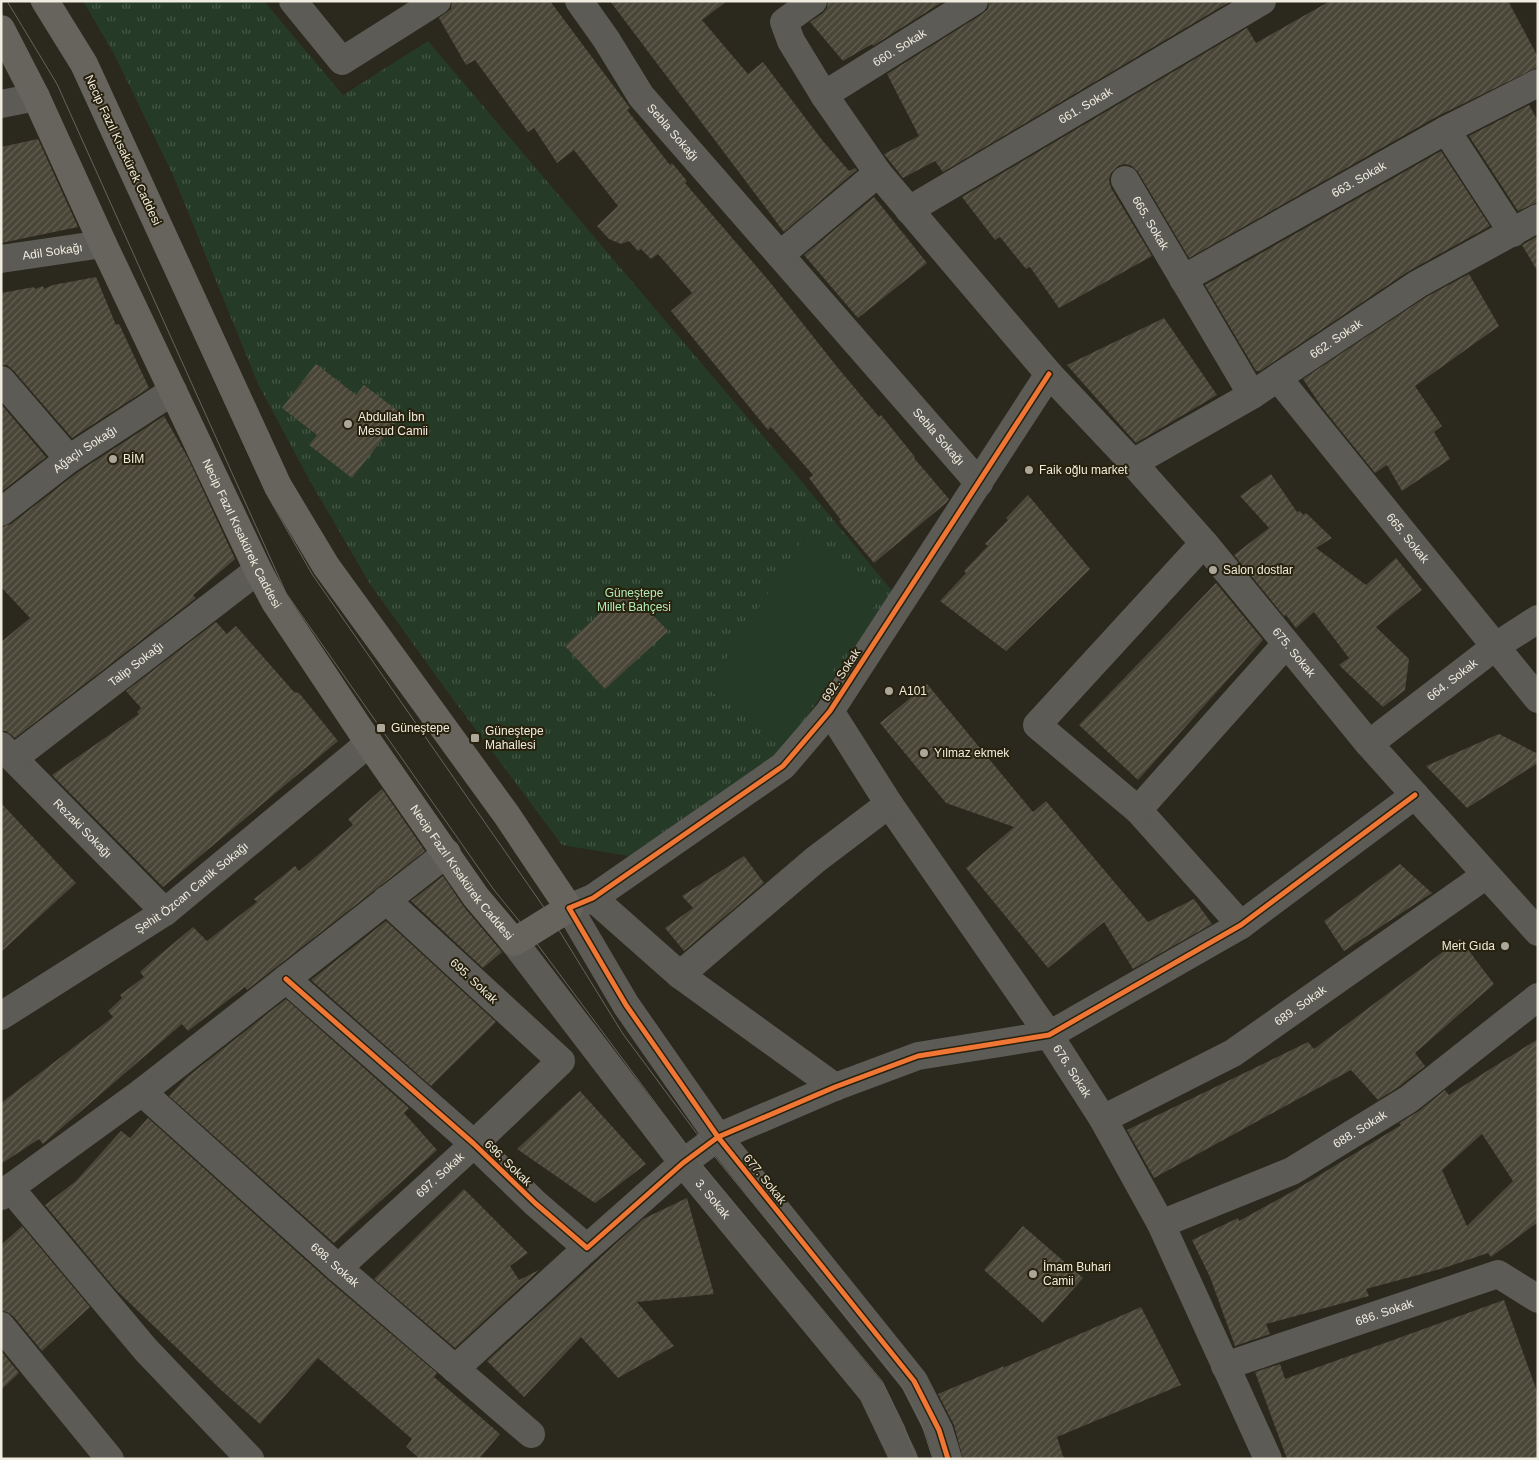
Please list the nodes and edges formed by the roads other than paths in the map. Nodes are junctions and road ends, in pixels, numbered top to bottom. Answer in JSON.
{"nodes":[{"id":1,"x":45,"y":1,"type":"edge"},
{"id":2,"x":293,"y":1,"type":"edge"},
{"id":3,"x":437,"y":1,"type":"edge"},
{"id":4,"x":579,"y":1,"type":"edge"},
{"id":5,"x":813,"y":1,"type":"edge"},
{"id":6,"x":974,"y":1,"type":"edge"},
{"id":7,"x":1262,"y":1,"type":"edge"},
{"id":8,"x":1,"y":29,"type":"edge"},
{"id":9,"x":1538,"y":83,"type":"edge"},
{"id":10,"x":824,"y":95,"type":"junction"},
{"id":11,"x":36,"y":97,"type":"junction"},
{"id":12,"x":1,"y":104,"type":"edge"},
{"id":13,"x":1446,"y":130,"type":"junction"},
{"id":14,"x":878,"y":173,"type":"junction"},
{"id":15,"x":1125,"y":180,"type":"dead end"},
{"id":16,"x":909,"y":210,"type":"junction"},
{"id":17,"x":1538,"y":218,"type":"edge"},
{"id":18,"x":1513,"y":233,"type":"junction"},
{"id":19,"x":103,"y":244,"type":"junction"},
{"id":20,"x":780,"y":255,"type":"junction"},
{"id":21,"x":1,"y":259,"type":"edge"},
{"id":22,"x":1183,"y":279,"type":"junction"},
{"id":23,"x":1049,"y":374,"type":"junction"},
{"id":24,"x":1278,"y":378,"type":"junction"},
{"id":25,"x":1,"y":380,"type":"edge"},
{"id":26,"x":173,"y":391,"type":"junction"},
{"id":27,"x":1252,"y":395,"type":"junction"},
{"id":28,"x":69,"y":459,"type":"junction"},
{"id":29,"x":1134,"y":463,"type":"junction"},
{"id":30,"x":979,"y":483,"type":"junction"},
{"id":31,"x":1,"y":512,"type":"edge"},
{"id":32,"x":1204,"y":543,"type":"junction"},
{"id":33,"x":258,"y":570,"type":"junction"},
{"id":34,"x":1538,"y":619,"type":"edge"},
{"id":35,"x":1286,"y":644,"type":"junction"},
{"id":36,"x":1496,"y":646,"type":"junction"},
{"id":37,"x":1538,"y":699,"type":"edge"},
{"id":38,"x":830,"y":711,"type":"junction"},
{"id":39,"x":369,"y":744,"type":"junction"},
{"id":40,"x":1369,"y":744,"type":"junction"},
{"id":41,"x":8,"y":752,"type":"edge"},
{"id":42,"x":1415,"y":796,"type":"junction"},
{"id":43,"x":889,"y":804,"type":"junction"},
{"id":44,"x":1138,"y":810,"type":"junction"},
{"id":45,"x":446,"y":853,"type":"junction"},
{"id":46,"x":1486,"y":875,"type":"junction"},
{"id":47,"x":386,"y":900,"type":"junction"},
{"id":48,"x":581,"y":903,"type":"junction"},
{"id":49,"x":165,"y":912,"type":"junction"},
{"id":50,"x":1241,"y":925,"type":"junction"},
{"id":51,"x":1538,"y":932,"type":"edge"},
{"id":52,"x":514,"y":942,"type":"junction"},
{"id":53,"x":680,"y":975,"type":"junction"},
{"id":54,"x":286,"y":979,"type":"junction"},
{"id":55,"x":1538,"y":997,"type":"edge"},
{"id":56,"x":1,"y":1016,"type":"edge"},
{"id":57,"x":1049,"y":1034,"type":"junction"},
{"id":58,"x":561,"y":1061,"type":"joint"},
{"id":59,"x":835,"y":1087,"type":"junction"},
{"id":60,"x":142,"y":1092,"type":"junction"},
{"id":61,"x":1103,"y":1119,"type":"junction"},
{"id":62,"x":718,"y":1137,"type":"junction"},
{"id":63,"x":474,"y":1144,"type":"junction"},
{"id":64,"x":683,"y":1163,"type":"junction"},
{"id":65,"x":6,"y":1192,"type":"edge"},
{"id":66,"x":1161,"y":1224,"type":"junction"},
{"id":67,"x":587,"y":1248,"type":"junction"},
{"id":68,"x":338,"y":1268,"type":"junction"},
{"id":69,"x":1538,"y":1299,"type":"edge"},
{"id":70,"x":1,"y":1326,"type":"edge"},
{"id":71,"x":1225,"y":1366,"type":"junction"},
{"id":72,"x":455,"y":1369,"type":"junction"},
{"id":73,"x":531,"y":1434,"type":"dead end"},
{"id":74,"x":110,"y":1459,"type":"edge"},
{"id":75,"x":250,"y":1459,"type":"edge"},
{"id":76,"x":904,"y":1459,"type":"edge"},
{"id":77,"x":948,"y":1459,"type":"edge"},
{"id":78,"x":1268,"y":1459,"type":"edge"}],
"edges":[{"from":1,"to":48,"type":"main road","name":"Necip Fazıl Kısakürek Caddesi"},
{"from":2,"to":3,"type":"street"},
{"from":4,"to":20,"type":"street","name":"Sebla Sokağı"},
{"from":5,"to":10,"type":"street","name":"675. Sokak"},
{"from":6,"to":10,"type":"street","name":"660. Sokak"},
{"from":7,"to":16,"type":"street","name":"661. Sokak"},
{"from":8,"to":11,"type":"main road","name":"Necip Fazıl Kısakürek Caddesi"},
{"from":9,"to":13,"type":"street","name":"663. Sokak"},
{"from":10,"to":14,"type":"street","name":"675. Sokak"},
{"from":11,"to":12,"type":"street"},
{"from":11,"to":19,"type":"main road","name":"Necip Fazıl Kısakürek Caddesi"},
{"from":13,"to":18,"type":"street"},
{"from":13,"to":22,"type":"street","name":"663. Sokak"},
{"from":14,"to":16,"type":"street","name":"675. Sokak"},
{"from":14,"to":20,"type":"street"},
{"from":15,"to":22,"type":"street","name":"665. Sokak"},
{"from":16,"to":23,"type":"street","name":"675. Sokak"},
{"from":17,"to":18,"type":"street","name":"662. Sokak"},
{"from":18,"to":24,"type":"street","name":"662. Sokak"},
{"from":19,"to":21,"type":"street","name":"Adil Sokağı"},
{"from":19,"to":26,"type":"main road","name":"Necip Fazıl Kısakürek Caddesi"},
{"from":20,"to":30,"type":"street","name":"Sebla Sokağı"},
{"from":22,"to":27,"type":"street","name":"665. Sokak"},
{"from":23,"to":29,"type":"street","name":"675. Sokak"},
{"from":23,"to":30,"type":"street","name":"692. Sokak"},
{"from":24,"to":27,"type":"street","name":"662. Sokak"},
{"from":24,"to":36,"type":"street","name":"665. Sokak"},
{"from":25,"to":28,"type":"street"},
{"from":26,"to":28,"type":"street","name":"Ağaçlı Sokağı"},
{"from":26,"to":33,"type":"main road","name":"Necip Fazıl Kısakürek Caddesi"},
{"from":27,"to":29,"type":"street","name":"662. Sokak"},
{"from":28,"to":31,"type":"street","name":"Ağaçlı Sokağı"},
{"from":29,"to":32,"type":"street","name":"675. Sokak"},
{"from":30,"to":38,"type":"street","name":"692. Sokak"},
{"from":32,"to":35,"type":"street","name":"675. Sokak"},
{"from":32,"to":44,"type":"street"},
{"from":33,"to":39,"type":"main road","name":"Necip Fazıl Kısakürek Caddesi"},
{"from":33,"to":41,"type":"street","name":"Talip Sokağı"},
{"from":34,"to":36,"type":"street","name":"664. Sokak"},
{"from":35,"to":40,"type":"street","name":"675. Sokak"},
{"from":35,"to":44,"type":"street"},
{"from":36,"to":37,"type":"street","name":"665. Sokak"},
{"from":36,"to":40,"type":"street","name":"664. Sokak"},
{"from":38,"to":43,"type":"street","name":"676. Sokak"},
{"from":38,"to":48,"type":"street","name":"692. Sokak"},
{"from":39,"to":45,"type":"main road","name":"Necip Fazıl Kısakürek Caddesi"},
{"from":39,"to":49,"type":"street","name":"Şehit Özcan Canik Sokağı"},
{"from":40,"to":42,"type":"street","name":"675. Sokak"},
{"from":41,"to":49,"type":"street","name":"Rezaki Sokağı"},
{"from":42,"to":46,"type":"street","name":"675. Sokak"},
{"from":42,"to":50,"type":"street"},
{"from":43,"to":53,"type":"street"},
{"from":43,"to":57,"type":"street","name":"676. Sokak"},
{"from":44,"to":50,"type":"street"},
{"from":45,"to":47,"type":"street"},
{"from":45,"to":52,"type":"main road","name":"Necip Fazıl Kısakürek Caddesi"},
{"from":46,"to":51,"type":"street","name":"675. Sokak"},
{"from":46,"to":61,"type":"street","name":"689. Sokak"},
{"from":47,"to":54,"type":"street"},
{"from":47,"to":58,"type":"street","name":"695. Sokak"},
{"from":48,"to":52,"type":"main road","name":"Necip Fazıl Kısakürek Caddesi"},
{"from":48,"to":53,"type":"street"},
{"from":48,"to":62,"type":"street","name":"677. Sokak"},
{"from":49,"to":56,"type":"street","name":"Şehit Özcan Canik Sokağı"},
{"from":50,"to":57,"type":"street"},
{"from":52,"to":64,"type":"street","name":"3. Sokak"},
{"from":53,"to":59,"type":"street"},
{"from":54,"to":60,"type":"street"},
{"from":54,"to":63,"type":"street","name":"696. Sokak"},
{"from":55,"to":66,"type":"street","name":"688. Sokak"},
{"from":57,"to":59,"type":"street"},
{"from":57,"to":61,"type":"street","name":"676. Sokak"},
{"from":58,"to":63,"type":"street","name":"697. Sokak"},
{"from":59,"to":62,"type":"street"},
{"from":60,"to":65,"type":"street"},
{"from":60,"to":68,"type":"street","name":"698. Sokak"},
{"from":61,"to":66,"type":"street","name":"676. Sokak"},
{"from":62,"to":64,"type":"street"},
{"from":62,"to":77,"type":"street","name":"677. Sokak"},
{"from":63,"to":67,"type":"street","name":"696. Sokak"},
{"from":63,"to":68,"type":"street","name":"697. Sokak"},
{"from":64,"to":67,"type":"street"},
{"from":64,"to":76,"type":"street","name":"3. Sokak"},
{"from":65,"to":75,"type":"street"},
{"from":66,"to":71,"type":"street","name":"676. Sokak"},
{"from":67,"to":72,"type":"street"},
{"from":68,"to":72,"type":"street","name":"698. Sokak"},
{"from":69,"to":71,"type":"street","name":"686. Sokak"},
{"from":70,"to":74,"type":"street"},
{"from":71,"to":78,"type":"street","name":"676. Sokak"},
{"from":72,"to":73,"type":"street","name":"698. Sokak"}]}
